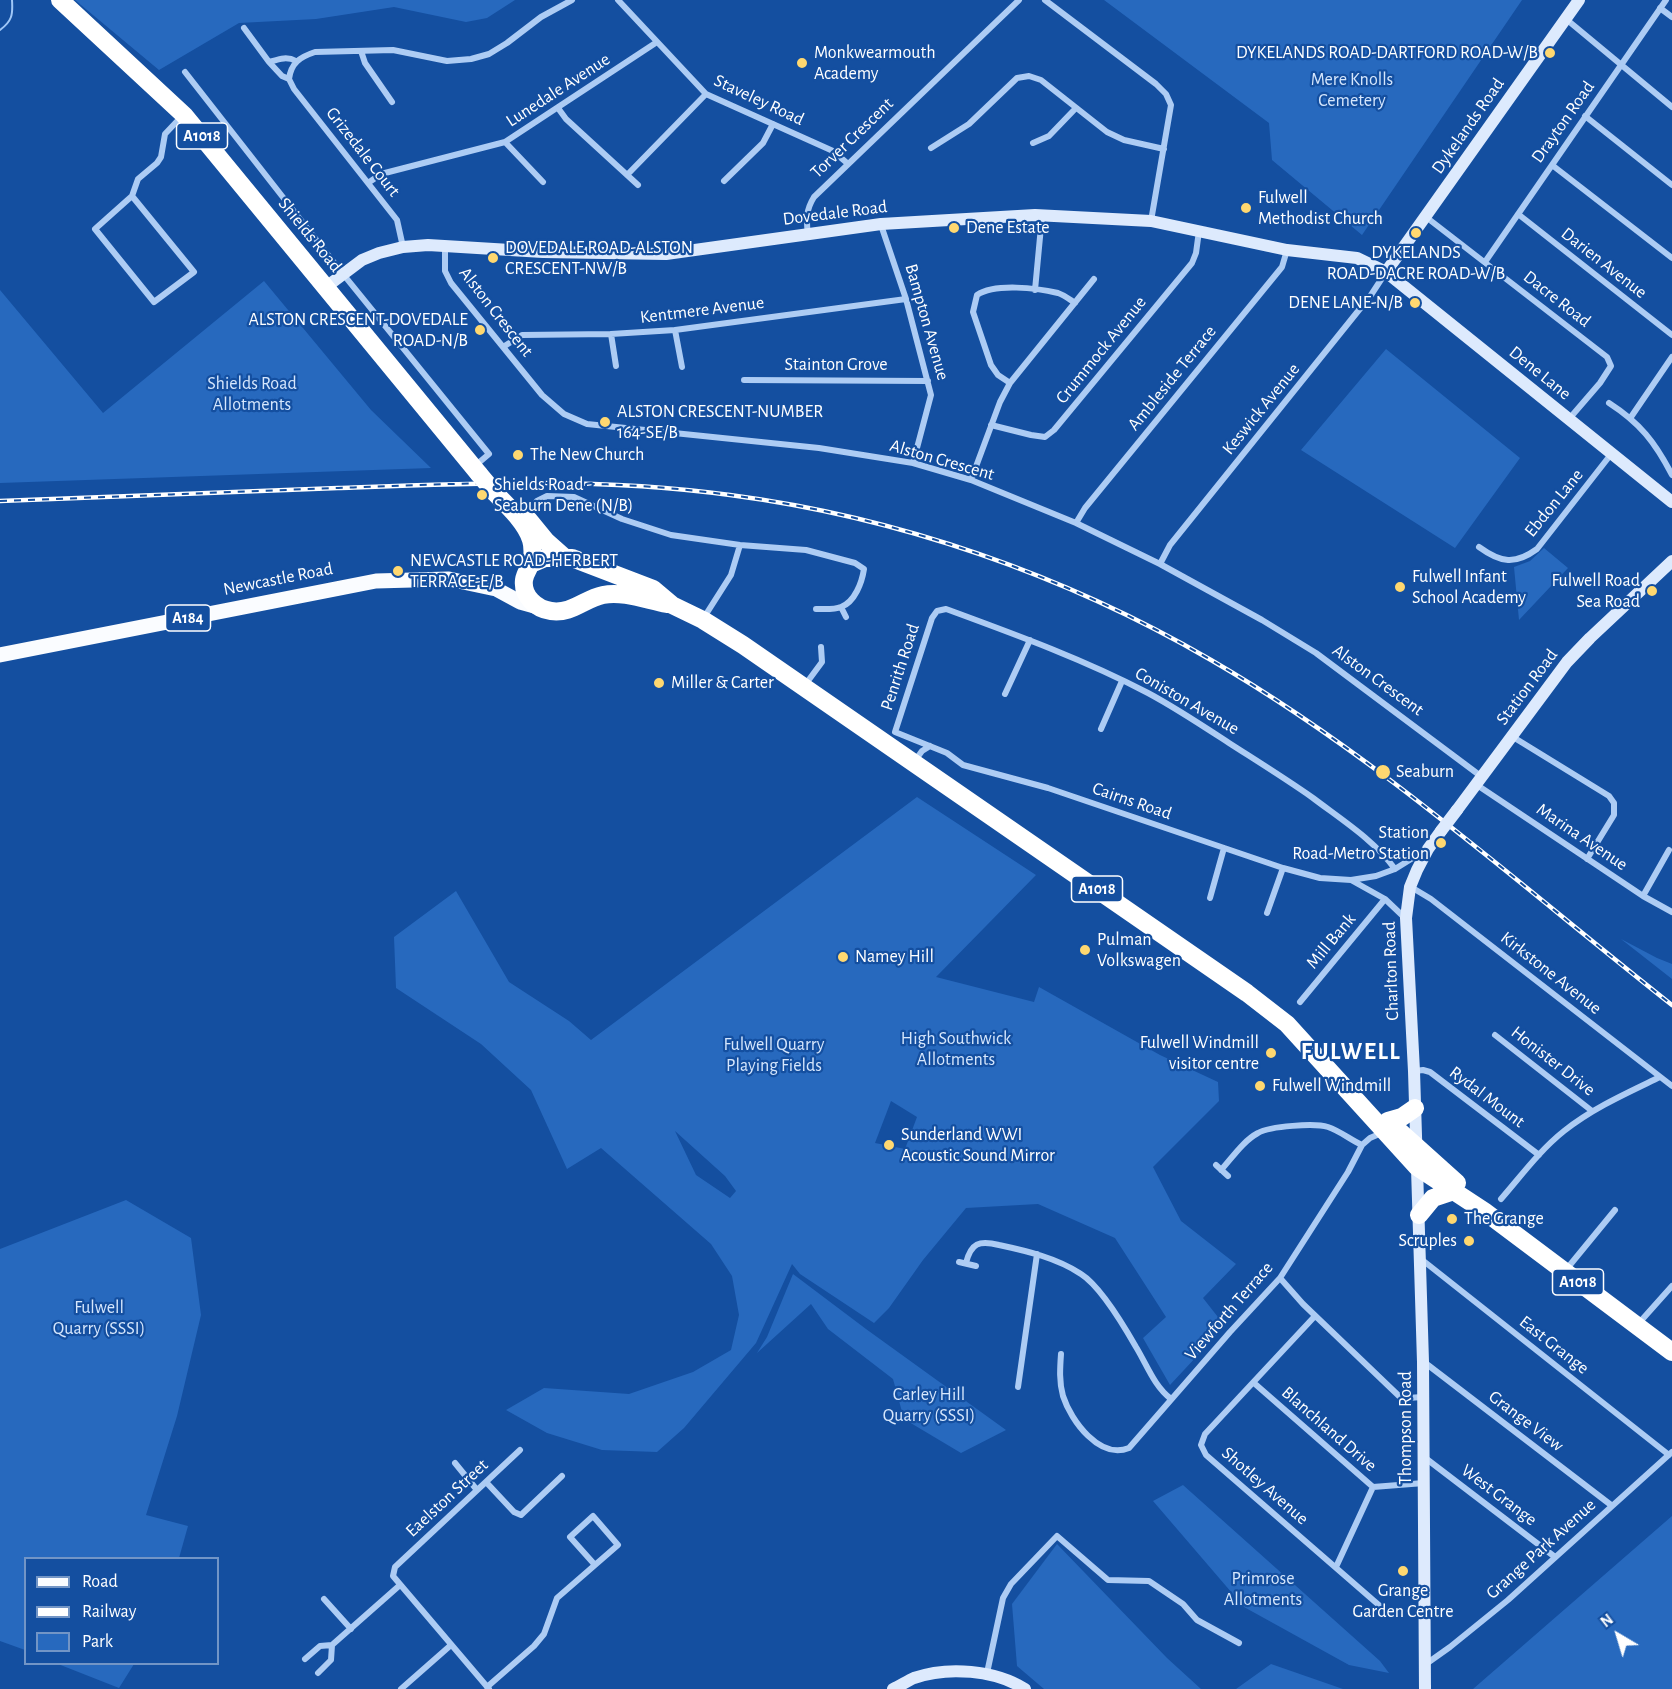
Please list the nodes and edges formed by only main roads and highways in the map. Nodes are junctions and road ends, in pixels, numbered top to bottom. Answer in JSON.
{"nodes":[{"id":1,"x":60,"y":0,"type":"edge"},
{"id":2,"x":1580,"y":0,"type":"edge"},
{"id":3,"x":1357,"y":258,"type":"joint"},
{"id":4,"x":1386,"y":272,"type":"junction"},
{"id":5,"x":326,"y":287,"type":"junction"},
{"id":6,"x":1672,"y":502,"type":"edge"},
{"id":7,"x":519,"y":513,"type":"junction"},
{"id":8,"x":564,"y":557,"type":"junction"},
{"id":9,"x":1672,"y":561,"type":"edge"},
{"id":10,"x":584,"y":562,"type":"junction"},
{"id":11,"x":528,"y":570,"type":"junction"},
{"id":12,"x":496,"y":589,"type":"junction"},
{"id":13,"x":584,"y":603,"type":"junction"},
{"id":14,"x":672,"y":605,"type":"junction"},
{"id":15,"x":538,"y":607,"type":"junction"},
{"id":16,"x":0,"y":655,"type":"edge"},
{"id":17,"x":1428,"y":849,"type":"joint"},
{"id":18,"x":1415,"y":1108,"type":"junction"},
{"id":19,"x":1387,"y":1126,"type":"junction"},
{"id":20,"x":1416,"y":1144,"type":"junction"},
{"id":21,"x":1417,"y":1167,"type":"junction"},
{"id":22,"x":1454,"y":1191,"type":"junction"},
{"id":23,"x":1484,"y":1211,"type":"junction"},
{"id":24,"x":1419,"y":1215,"type":"junction"},
{"id":25,"x":1672,"y":1352,"type":"edge"},
{"id":26,"x":893,"y":1689,"type":"edge"},
{"id":27,"x":1025,"y":1689,"type":"edge"},
{"id":28,"x":1425,"y":1689,"type":"edge"}],
"edges":[{"from":1,"to":5,"type":"highway","name":"Shields Road","number":"A1018"},
{"from":2,"to":4,"type":"main road","name":"Dykelands Road"},
{"from":3,"to":4,"type":"main road","name":"Dene Lane"},
{"from":3,"to":5,"type":"main road","name":"Dovedale Road"},
{"from":4,"to":6,"type":"main road","name":"Dene Lane"},
{"from":5,"to":7,"type":"highway","name":"Shields Road","number":"A1018","bridge":true},
{"from":7,"to":8,"type":"highway","number":"A1018"},
{"from":7,"to":11,"type":"highway","number":"A1018"},
{"from":8,"to":10,"type":"highway"},
{"from":8,"to":11,"type":"highway"},
{"from":9,"to":17,"type":"main road","name":"Station Road","bridge":true},
{"from":10,"to":13,"type":"highway"},
{"from":10,"to":14,"type":"highway","number":"A1018"},
{"from":11,"to":12,"type":"main road"},
{"from":11,"to":15,"type":"highway"},
{"from":12,"to":15,"type":"main road","number":"A184"},
{"from":12,"to":16,"type":"main road","name":"Newcastle Road","number":"A184"},
{"from":13,"to":14,"type":"highway","number":"A1018"},
{"from":13,"to":15,"type":"highway"},
{"from":14,"to":19,"type":"highway","number":"A1018"},
{"from":17,"to":18,"type":"main road","name":"Charlton Road"},
{"from":18,"to":19,"type":"highway"},
{"from":18,"to":20,"type":"main road","name":"Charlton Road"},
{"from":19,"to":20,"type":"highway","number":"A1018"},
{"from":19,"to":21,"type":"highway","number":"A1018"},
{"from":20,"to":21,"type":"main road","name":"Charlton Road"},
{"from":20,"to":23,"type":"highway","number":"A1018"},
{"from":21,"to":22,"type":"highway","number":"A1018"},
{"from":21,"to":24,"type":"main road","name":"Thompson Road"},
{"from":22,"to":23,"type":"highway","number":"A1018"},
{"from":22,"to":24,"type":"highway"},
{"from":23,"to":25,"type":"highway","number":"A1018"},
{"from":24,"to":28,"type":"main road","name":"Thompson Road"},
{"from":26,"to":27,"type":"main road"}]}
